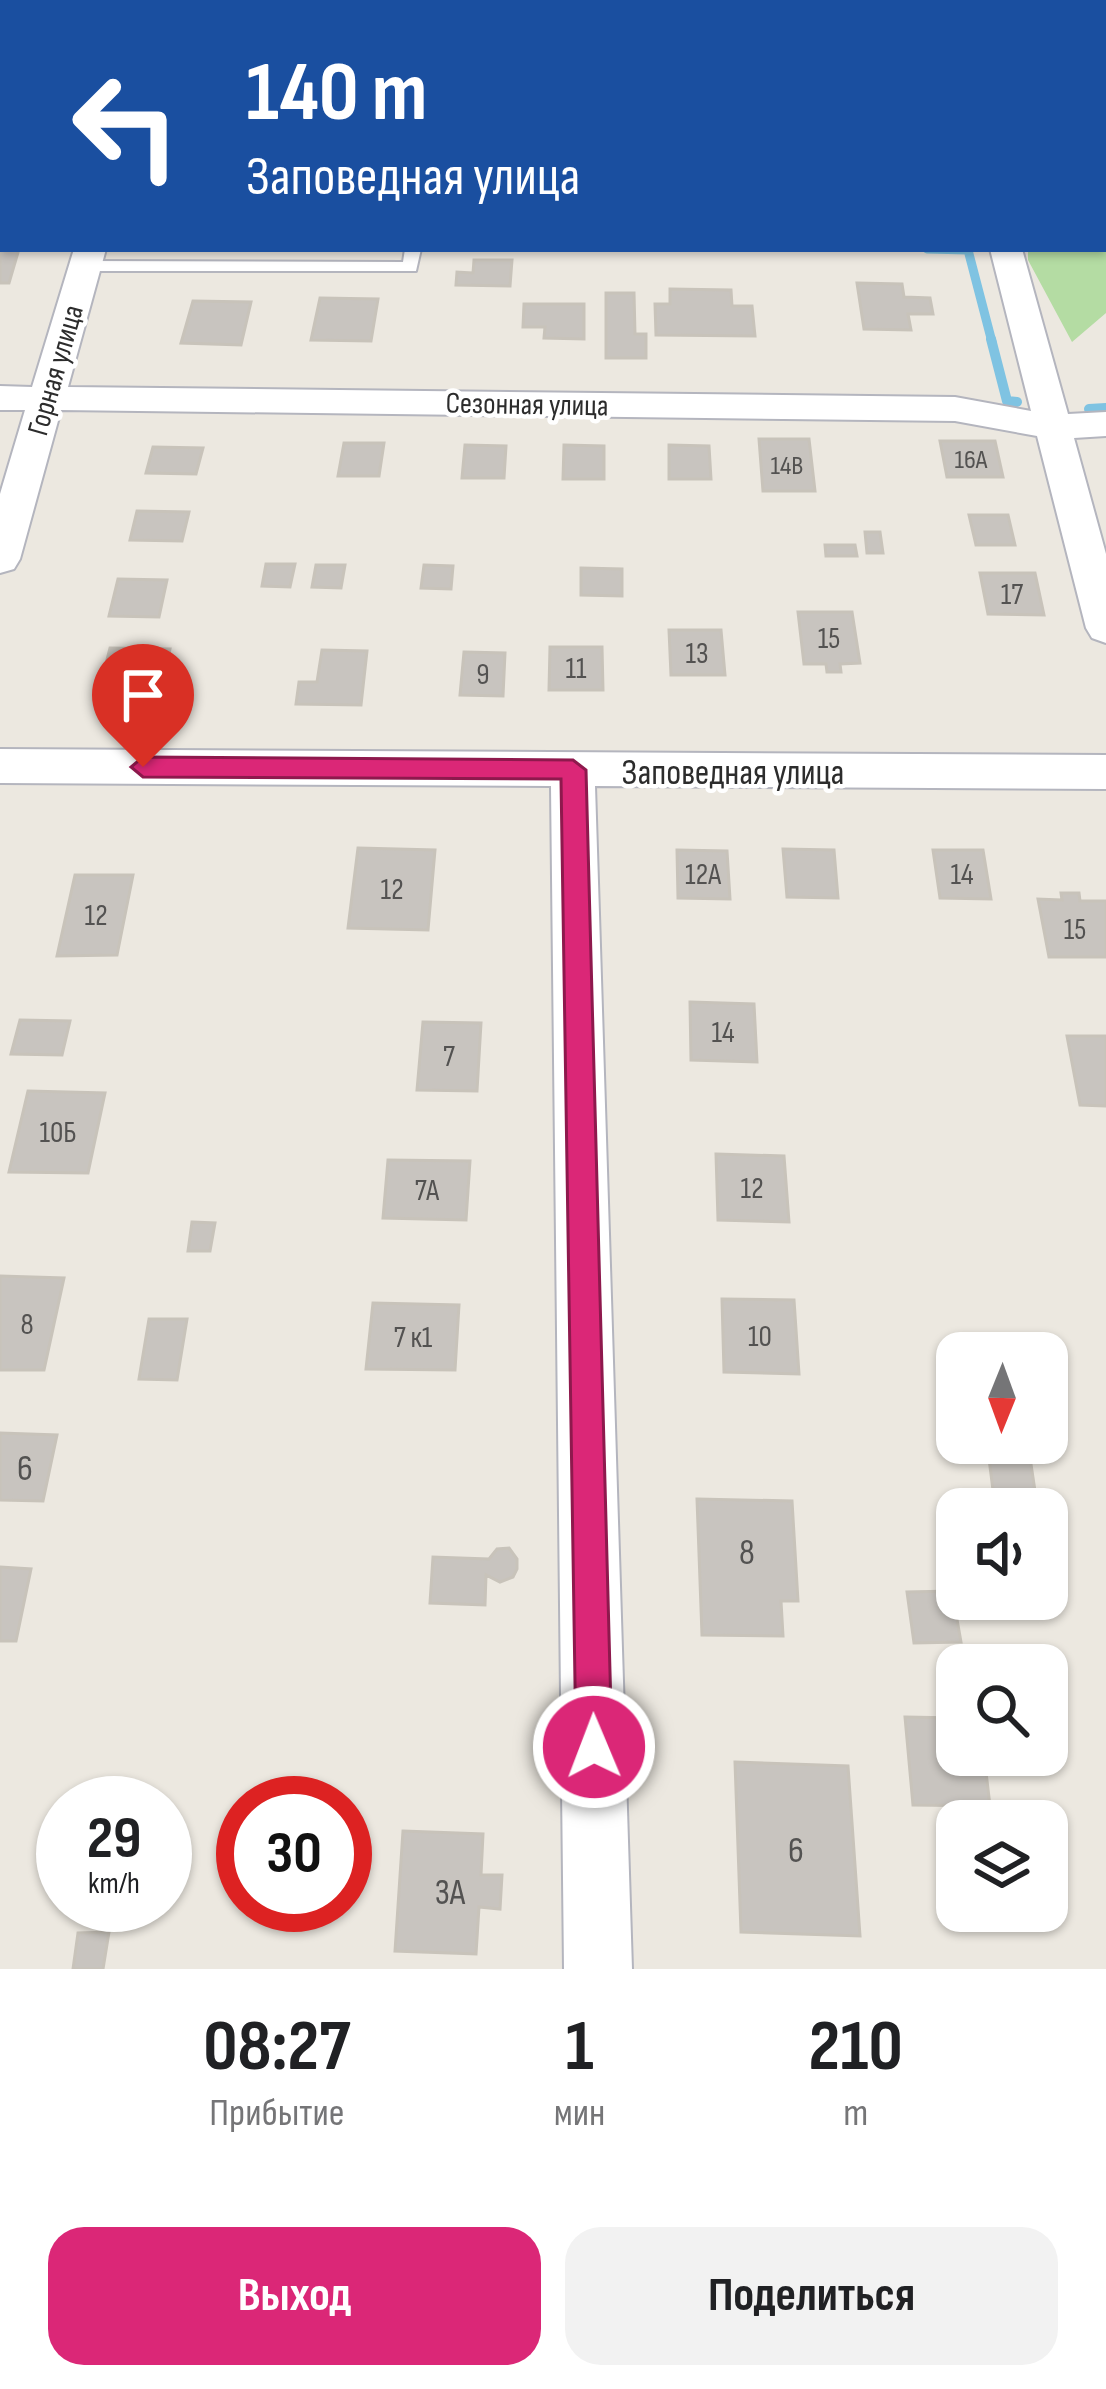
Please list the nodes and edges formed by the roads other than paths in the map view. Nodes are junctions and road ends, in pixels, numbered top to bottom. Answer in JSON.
{"nodes":[{"id":1,"x":412,"y":252,"type":"edge"},
{"id":2,"x":1007,"y":252,"type":"edge"},
{"id":3,"x":87,"y":258,"type":"edge"},
{"id":4,"x":0,"y":398,"type":"edge"},
{"id":5,"x":47,"y":398,"type":"junction"},
{"id":6,"x":1106,"y":424,"type":"edge"},
{"id":7,"x":1052,"y":427,"type":"junction"},
{"id":8,"x":0,"y":559,"type":"edge"},
{"id":9,"x":1106,"y":628,"type":"edge"},
{"id":10,"x":0,"y":766,"type":"edge"},
{"id":11,"x":573,"y":770,"type":"junction"},
{"id":12,"x":1106,"y":772,"type":"edge"},
{"id":13,"x":598,"y":1969,"type":"edge"}],
"edges":[{"from":1,"to":3,"type":"lane"},
{"from":2,"to":7,"type":"street"},
{"from":3,"to":5,"type":"street","name":"Горная улица"},
{"from":4,"to":5,"type":"street","name":"Сезонная улица"},
{"from":5,"to":7,"type":"street","name":"Сезонная улица"},
{"from":5,"to":8,"type":"street","name":"Горная улица"},
{"from":6,"to":7,"type":"street","name":"Сезонная улица"},
{"from":7,"to":9,"type":"street"},
{"from":10,"to":11,"type":"street","name":"Заповедная улица"},
{"from":11,"to":12,"type":"street","name":"Заповедная улица"},
{"from":11,"to":13,"type":"street"}]}
